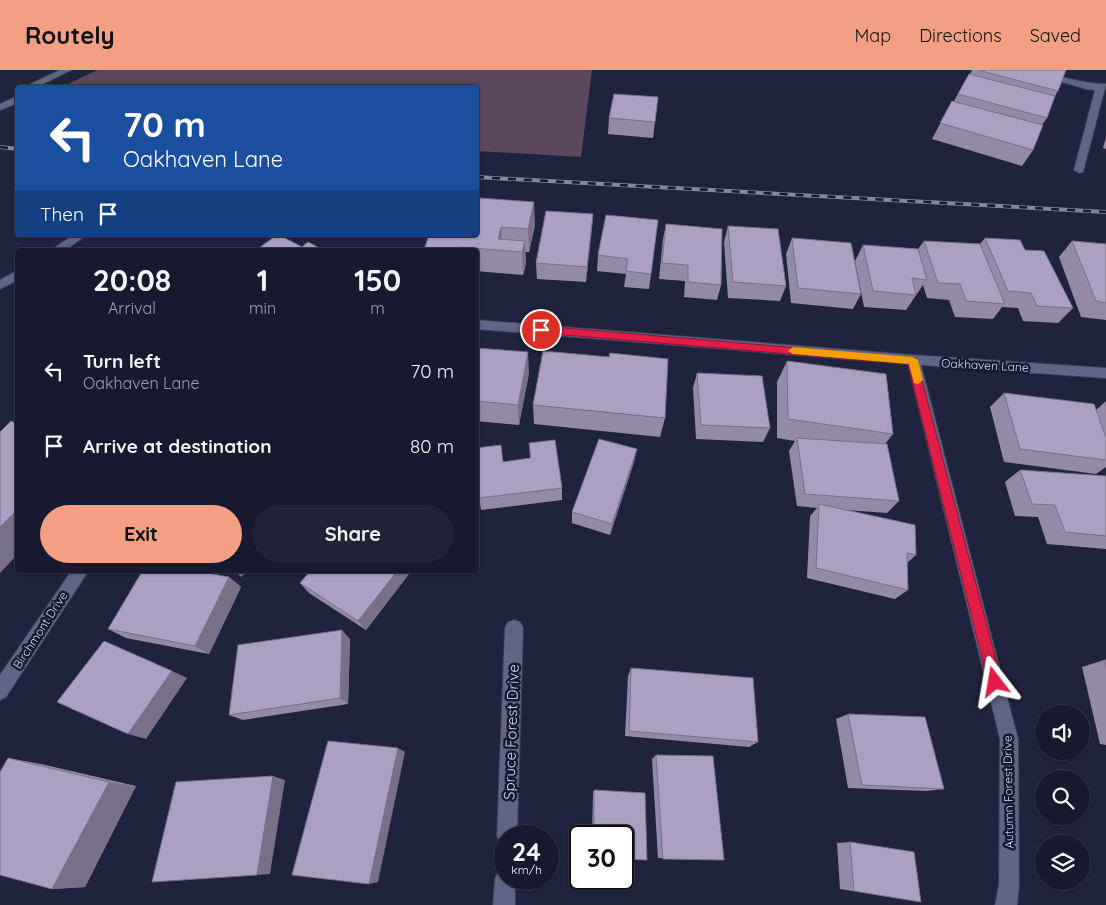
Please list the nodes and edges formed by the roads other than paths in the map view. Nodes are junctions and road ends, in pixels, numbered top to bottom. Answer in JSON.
{"nodes":[{"id":1,"x":67,"y":70,"type":"edge"},
{"id":2,"x":1024,"y":70,"type":"edge"},
{"id":3,"x":56,"y":75,"type":"junction"},
{"id":4,"x":33,"y":85,"type":"edge"},
{"id":5,"x":45,"y":85,"type":"edge"},
{"id":6,"x":1103,"y":87,"type":"edge"},
{"id":7,"x":15,"y":93,"type":"edge"},
{"id":8,"x":0,"y":100,"type":"edge"},
{"id":9,"x":15,"y":100,"type":"edge"},
{"id":10,"x":0,"y":107,"type":"edge"},
{"id":11,"x":1079,"y":170,"type":"dead end"},
{"id":12,"x":78,"y":237,"type":"edge"},
{"id":13,"x":60,"y":248,"type":"edge"},
{"id":14,"x":15,"y":276,"type":"edge"},
{"id":15,"x":0,"y":285,"type":"edge"},
{"id":16,"x":479,"y":324,"type":"edge"},
{"id":17,"x":913,"y":360,"type":"junction"},
{"id":18,"x":1106,"y":373,"type":"edge"},
{"id":19,"x":79,"y":573,"type":"edge"},
{"id":20,"x":514,"y":628,"type":"dead end"},
{"id":21,"x":0,"y":691,"type":"edge"},
{"id":22,"x":507,"y":825,"type":"edge"},
{"id":23,"x":505,"y":890,"type":"edge"},
{"id":24,"x":504,"y":905,"type":"edge"},
{"id":25,"x":1006,"y":905,"type":"edge"}],
"edges":[{"from":1,"to":3,"type":"street"},
{"from":2,"to":6,"type":"street"},
{"from":3,"to":4,"type":"street"},
{"from":3,"to":5,"type":"street"},
{"from":6,"to":11,"type":"street"},
{"from":7,"to":8,"type":"street"},
{"from":9,"to":10,"type":"street"},
{"from":12,"to":13,"type":"street"},
{"from":14,"to":15,"type":"street"},
{"from":16,"to":17,"type":"street","name":"Oakhaven Lane"},
{"from":17,"to":18,"type":"street","name":"Oakhaven Lane"},
{"from":17,"to":25,"type":"street","name":"Autumn Forest Drive"},
{"from":19,"to":21,"type":"street","name":"Birchmont Drive"},
{"from":20,"to":22,"type":"street","name":"Spruce Forest Drive"},
{"from":23,"to":24,"type":"street"}]}
